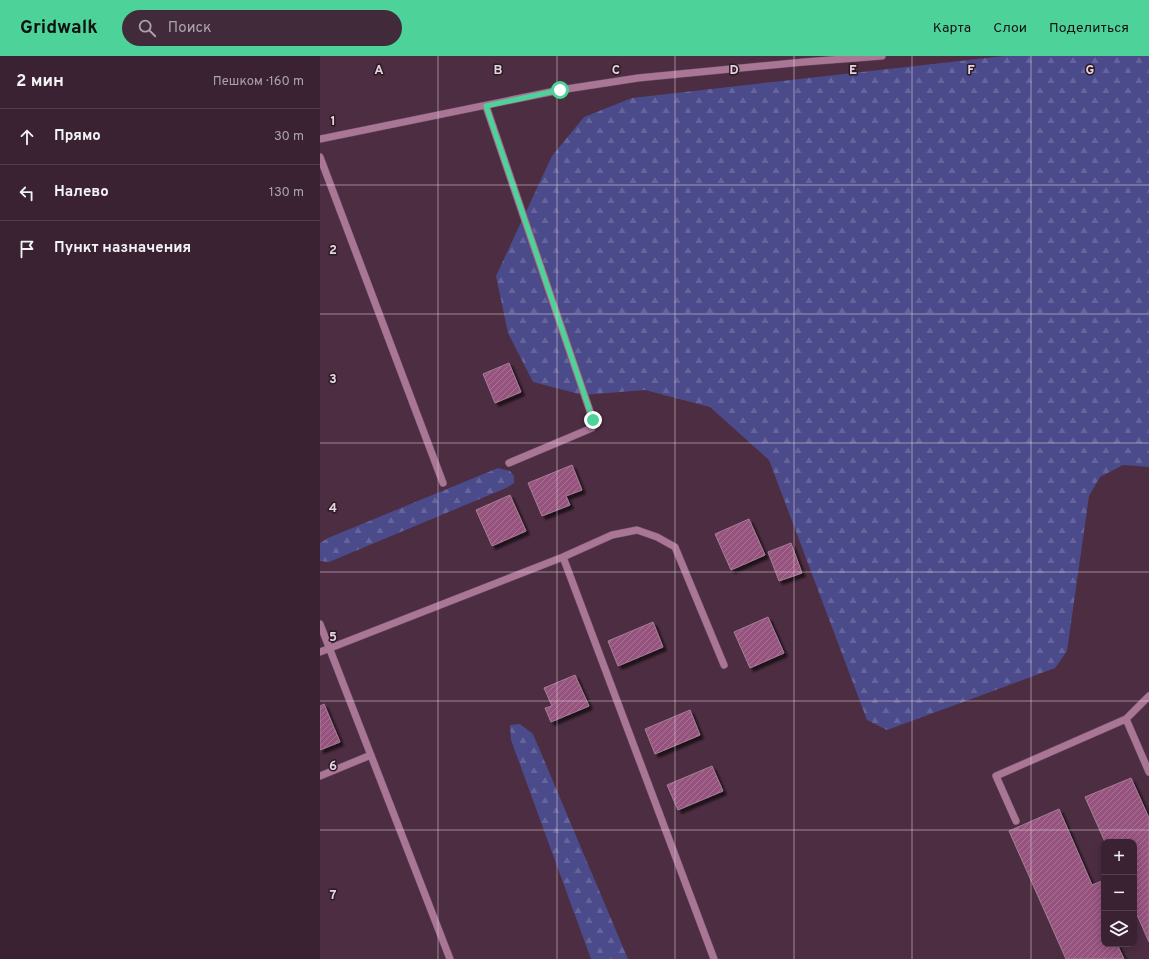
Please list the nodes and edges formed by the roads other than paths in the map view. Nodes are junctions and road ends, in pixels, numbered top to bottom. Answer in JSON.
{"nodes":[{"id":1,"x":882,"y":56,"type":"edge"},
{"id":2,"x":804,"y":59,"type":"edge"},
{"id":3,"x":486,"y":106,"type":"junction"},
{"id":4,"x":320,"y":139,"type":"edge"},
{"id":5,"x":320,"y":157,"type":"edge"},
{"id":6,"x":509,"y":463,"type":"dead end"},
{"id":7,"x":443,"y":483,"type":"dead end"},
{"id":8,"x":563,"y":557,"type":"junction"},
{"id":9,"x":320,"y":624,"type":"edge"},
{"id":10,"x":329,"y":648,"type":"junction"},
{"id":11,"x":320,"y":652,"type":"edge"},
{"id":12,"x":724,"y":665,"type":"dead end"},
{"id":13,"x":1149,"y":696,"type":"edge"},
{"id":14,"x":1126,"y":719,"type":"junction"},
{"id":15,"x":371,"y":755,"type":"junction"},
{"id":16,"x":1149,"y":772,"type":"edge"},
{"id":17,"x":320,"y":776,"type":"edge"},
{"id":18,"x":1016,"y":820,"type":"dead end"},
{"id":19,"x":450,"y":959,"type":"edge"},
{"id":20,"x":714,"y":959,"type":"edge"}],
"edges":[{"from":1,"to":2,"type":"lane"},
{"from":2,"to":3,"type":"lane"},
{"from":3,"to":4,"type":"lane"},
{"from":3,"to":6,"type":"lane"},
{"from":5,"to":7,"type":"lane"},
{"from":8,"to":10,"type":"lane"},
{"from":8,"to":12,"type":"lane"},
{"from":8,"to":20,"type":"lane"},
{"from":9,"to":10,"type":"lane"},
{"from":10,"to":11,"type":"lane"},
{"from":10,"to":15,"type":"lane"},
{"from":13,"to":14,"type":"lane"},
{"from":14,"to":16,"type":"lane"},
{"from":14,"to":18,"type":"lane"},
{"from":15,"to":17,"type":"lane"},
{"from":15,"to":19,"type":"lane"}]}
